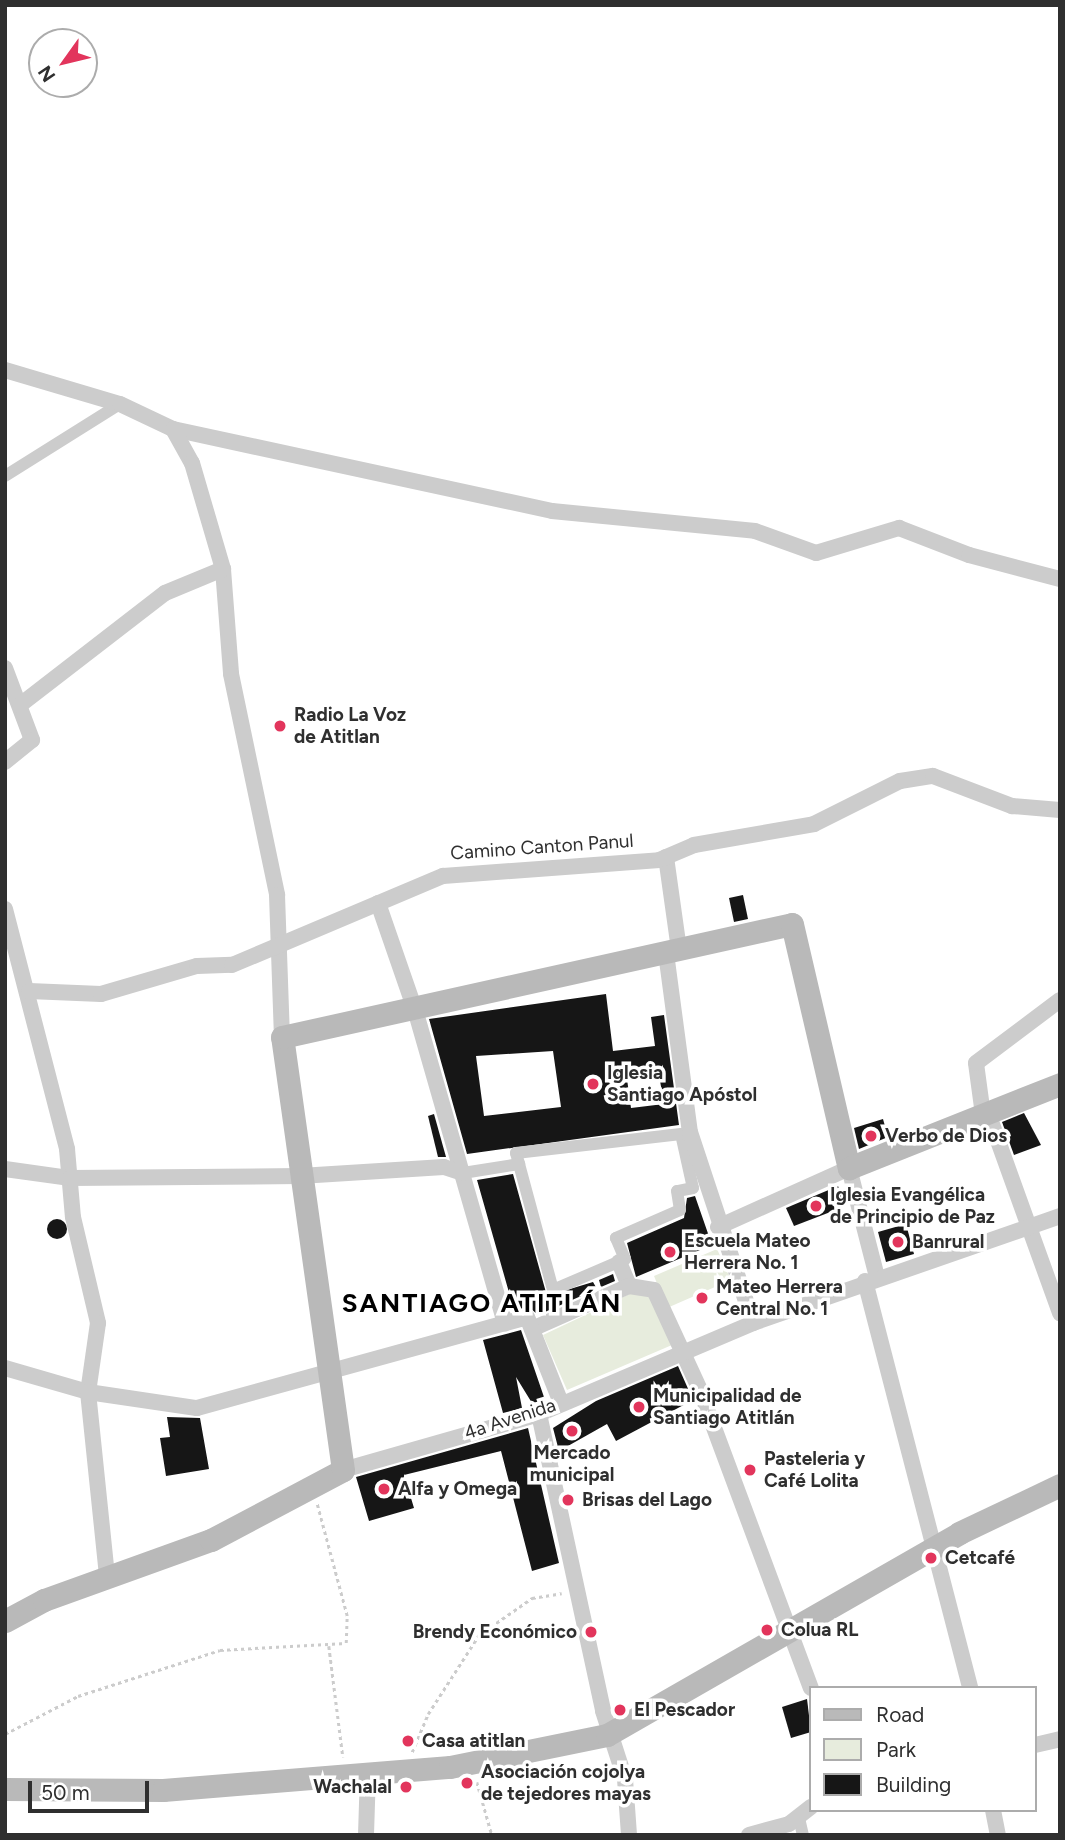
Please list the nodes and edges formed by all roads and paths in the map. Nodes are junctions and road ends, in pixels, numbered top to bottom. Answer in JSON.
{"nodes":[{"id":1,"x":5,"y":370,"type":"edge"},
{"id":2,"x":120,"y":404,"type":"junction"},
{"id":3,"x":173,"y":429,"type":"junction"},
{"id":4,"x":5,"y":476,"type":"edge"},
{"id":5,"x":223,"y":569,"type":"junction"},
{"id":6,"x":1060,"y":579,"type":"edge"},
{"id":7,"x":5,"y":668,"type":"edge"},
{"id":8,"x":20,"y":705,"type":"junction"},
{"id":9,"x":5,"y":762,"type":"edge"},
{"id":10,"x":1060,"y":810,"type":"edge"},
{"id":11,"x":666,"y":857,"type":"junction"},
{"id":12,"x":377,"y":903,"type":"junction"},
{"id":13,"x":5,"y":909,"type":"edge"},
{"id":14,"x":281,"y":945,"type":"junction"},
{"id":15,"x":673,"y":951,"type":"junction"},
{"id":16,"x":13,"y":962,"type":"edge"},
{"id":17,"x":29,"y":991,"type":"junction"},
{"id":18,"x":1060,"y":1000,"type":"edge"},
{"id":19,"x":416,"y":1013,"type":"junction"},
{"id":20,"x":282,"y":1037,"type":"junction"},
{"id":21,"x":1060,"y":1084,"type":"edge"},
{"id":22,"x":985,"y":1114,"type":"junction"},
{"id":23,"x":519,"y":1164,"type":"junction"},
{"id":24,"x":849,"y":1168,"type":"junction"},
{"id":25,"x":5,"y":1169,"type":"edge"},
{"id":26,"x":463,"y":1173,"type":"junction"},
{"id":27,"x":300,"y":1177,"type":"junction"},
{"id":28,"x":70,"y":1178,"type":"junction"},
{"id":29,"x":1060,"y":1216,"type":"edge"},
{"id":30,"x":1029,"y":1225,"type":"junction"},
{"id":31,"x":718,"y":1227,"type":"junction"},
{"id":32,"x":619,"y":1262,"type":"junction"},
{"id":33,"x":871,"y":1279,"type":"junction"},
{"id":34,"x":629,"y":1286,"type":"junction"},
{"id":35,"x":1060,"y":1313,"type":"edge"},
{"id":36,"x":505,"y":1322,"type":"junction"},
{"id":37,"x":753,"y":1323,"type":"junction"},
{"id":38,"x":532,"y":1329,"type":"junction"},
{"id":39,"x":681,"y":1351,"type":"junction"},
{"id":40,"x":5,"y":1368,"type":"edge"},
{"id":41,"x":329,"y":1373,"type":"junction"},
{"id":42,"x":88,"y":1392,"type":"junction"},
{"id":43,"x":561,"y":1403,"type":"junction"},
{"id":44,"x":539,"y":1414,"type":"junction"},
{"id":45,"x":343,"y":1470,"type":"junction"},
{"id":46,"x":1060,"y":1485,"type":"edge"},
{"id":47,"x":313,"y":1487,"type":"junction"},
{"id":48,"x":938,"y":1545,"type":"junction"},
{"id":49,"x":107,"y":1577,"type":"junction"},
{"id":50,"x":576,"y":1590,"type":"junction"},
{"id":51,"x":5,"y":1621,"type":"edge"},
{"id":52,"x":794,"y":1630,"type":"junction"},
{"id":53,"x":329,"y":1646,"type":"junction"},
{"id":54,"x":810,"y":1686,"type":"edge"},
{"id":55,"x":970,"y":1686,"type":"edge"},
{"id":56,"x":5,"y":1734,"type":"edge"},
{"id":57,"x":611,"y":1734,"type":"junction"},
{"id":58,"x":1060,"y":1738,"type":"edge"},
{"id":59,"x":1037,"y":1744,"type":"edge"},
{"id":60,"x":473,"y":1764,"type":"junction"},
{"id":61,"x":411,"y":1770,"type":"junction"},
{"id":62,"x":357,"y":1774,"type":"junction"},
{"id":63,"x":5,"y":1789,"type":"edge"},
{"id":64,"x":993,"y":1812,"type":"edge"},
{"id":65,"x":807,"y":1816,"type":"edge"},
{"id":66,"x":366,"y":1835,"type":"edge"},
{"id":67,"x":492,"y":1835,"type":"edge"},
{"id":68,"x":629,"y":1835,"type":"edge"},
{"id":69,"x":749,"y":1835,"type":"edge"},
{"id":70,"x":998,"y":1835,"type":"edge"}],
"edges":[{"from":1,"to":2,"type":"street"},
{"from":2,"to":3,"type":"street"},
{"from":2,"to":4,"type":"street"},
{"from":3,"to":5,"type":"street"},
{"from":3,"to":6,"type":"street"},
{"from":5,"to":8,"type":"street"},
{"from":5,"to":14,"type":"street"},
{"from":7,"to":8,"type":"street"},
{"from":8,"to":9,"type":"street"},
{"from":10,"to":11,"type":"street","name":"Camino Canton Panul"},
{"from":11,"to":12,"type":"street","name":"Camino Canton Panul"},
{"from":11,"to":15,"type":"street"},
{"from":12,"to":14,"type":"street","name":"Camino Canton Panul"},
{"from":12,"to":19,"type":"street"},
{"from":13,"to":16,"type":"street"},
{"from":14,"to":17,"type":"street","name":"Camino Canton Panul"},
{"from":14,"to":20,"type":"street"},
{"from":15,"to":19,"type":"main road"},
{"from":15,"to":24,"type":"main road"},
{"from":15,"to":31,"type":"street"},
{"from":16,"to":17,"type":"street"},
{"from":17,"to":28,"type":"street"},
{"from":18,"to":22,"type":"street"},
{"from":19,"to":20,"type":"main road"},
{"from":19,"to":26,"type":"street"},
{"from":20,"to":27,"type":"main road"},
{"from":21,"to":22,"type":"main road"},
{"from":22,"to":24,"type":"main road"},
{"from":22,"to":30,"type":"street"},
{"from":23,"to":26,"type":"street"},
{"from":23,"to":32,"type":"street"},
{"from":23,"to":32,"type":"street"},
{"from":24,"to":31,"type":"street"},
{"from":24,"to":33,"type":"street"},
{"from":25,"to":28,"type":"street"},
{"from":26,"to":27,"type":"street"},
{"from":26,"to":36,"type":"street"},
{"from":27,"to":28,"type":"street"},
{"from":27,"to":41,"type":"main road"},
{"from":28,"to":42,"type":"street"},
{"from":29,"to":30,"type":"street","name":"4a Avenida"},
{"from":30,"to":33,"type":"street","name":"4a Avenida"},
{"from":30,"to":35,"type":"street"},
{"from":31,"to":37,"type":"street"},
{"from":32,"to":34,"type":"street"},
{"from":33,"to":37,"type":"street","name":"4a Avenida"},
{"from":33,"to":48,"type":"street"},
{"from":34,"to":38,"type":"street"},
{"from":34,"to":39,"type":"street"},
{"from":36,"to":38,"type":"street"},
{"from":36,"to":41,"type":"street"},
{"from":37,"to":39,"type":"street","name":"4a Avenida"},
{"from":38,"to":43,"type":"street"},
{"from":39,"to":43,"type":"street","name":"4a Avenida"},
{"from":39,"to":52,"type":"street"},
{"from":40,"to":42,"type":"street"},
{"from":41,"to":42,"type":"street"},
{"from":41,"to":45,"type":"main road"},
{"from":42,"to":49,"type":"street"},
{"from":43,"to":44,"type":"street","name":"4a Avenida"},
{"from":44,"to":45,"type":"street","name":"4a Avenida"},
{"from":44,"to":50,"type":"street"},
{"from":45,"to":47,"type":"main road","name":"4a Avenida"},
{"from":46,"to":48,"type":"main road"},
{"from":47,"to":49,"type":"main road","name":"4a Avenida"},
{"from":47,"to":53,"type":"path"},
{"from":48,"to":52,"type":"main road"},
{"from":48,"to":55,"type":"street"},
{"from":49,"to":51,"type":"main road","name":"4a Avenida"},
{"from":50,"to":57,"type":"street"},
{"from":50,"to":61,"type":"path"},
{"from":52,"to":54,"type":"street"},
{"from":52,"to":57,"type":"main road"},
{"from":53,"to":56,"type":"path"},
{"from":53,"to":62,"type":"path"},
{"from":57,"to":60,"type":"main road"},
{"from":57,"to":68,"type":"street"},
{"from":58,"to":59,"type":"street"},
{"from":60,"to":61,"type":"main road"},
{"from":60,"to":67,"type":"path"},
{"from":61,"to":62,"type":"main road"},
{"from":62,"to":63,"type":"main road"},
{"from":62,"to":66,"type":"street"},
{"from":64,"to":70,"type":"street"},
{"from":65,"to":69,"type":"street"}]}
